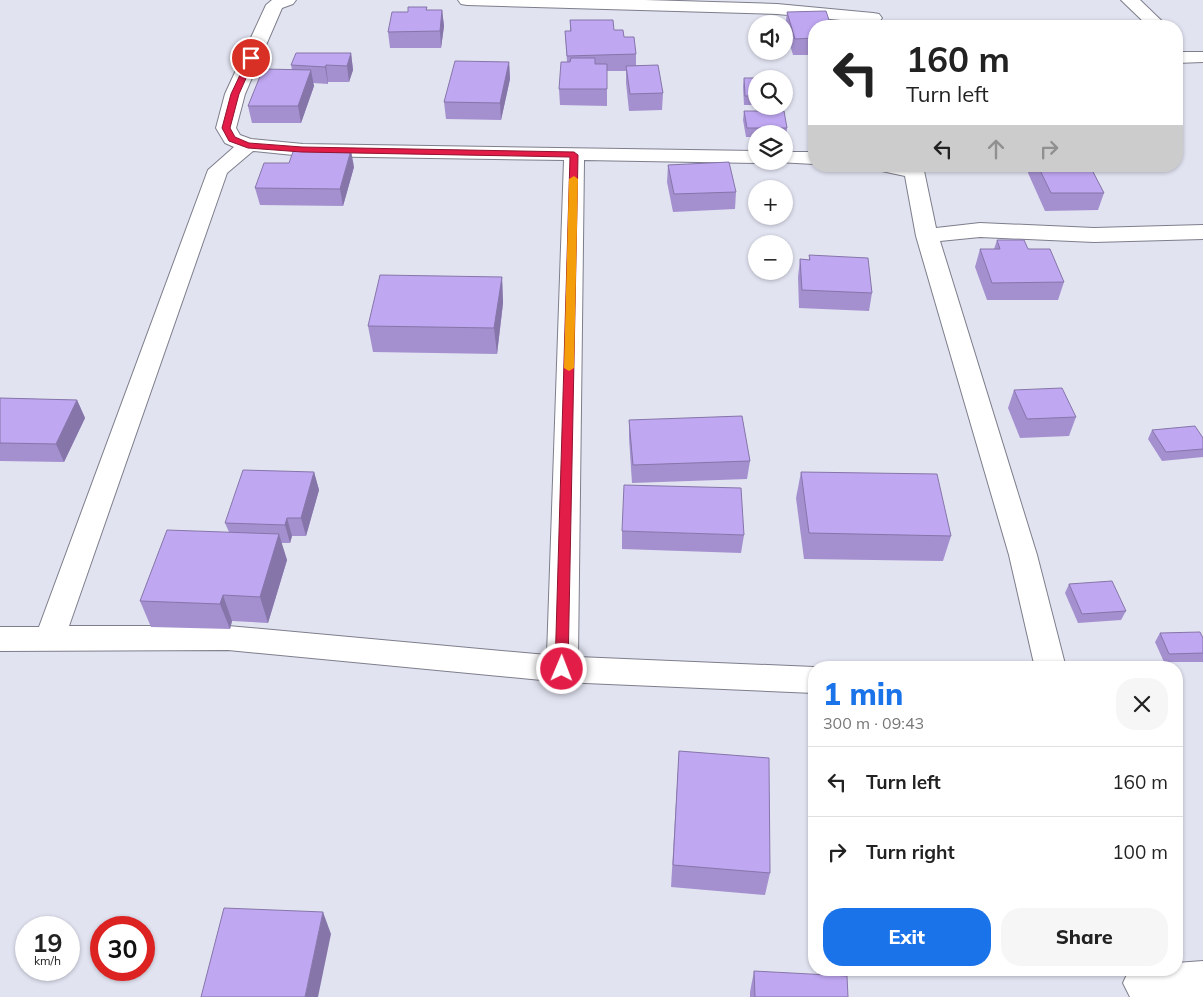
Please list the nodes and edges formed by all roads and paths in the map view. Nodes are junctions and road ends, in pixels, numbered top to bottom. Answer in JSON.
{"nodes":[{"id":1,"x":287,"y":0,"type":"edge"},
{"id":2,"x":467,"y":0,"type":"edge"},
{"id":3,"x":867,"y":0,"type":"edge"},
{"id":4,"x":1130,"y":0,"type":"edge"},
{"id":5,"x":567,"y":2,"type":"edge"},
{"id":6,"x":865,"y":20,"type":"edge"},
{"id":7,"x":873,"y":20,"type":"edge"},
{"id":8,"x":1152,"y":20,"type":"edge"},
{"id":9,"x":1203,"y":57,"type":"edge"},
{"id":10,"x":1183,"y":58,"type":"edge"},
{"id":11,"x":248,"y":146,"type":"junction"},
{"id":12,"x":574,"y":155,"type":"junction"},
{"id":13,"x":748,"y":157,"type":"edge"},
{"id":14,"x":793,"y":158,"type":"edge"},
{"id":15,"x":808,"y":158,"type":"edge"},
{"id":16,"x":914,"y":172,"type":"edge"},
{"id":17,"x":1203,"y":232,"type":"edge"},
{"id":18,"x":927,"y":236,"type":"junction"},
{"id":19,"x":50,"y":638,"type":"junction"},
{"id":20,"x":0,"y":639,"type":"edge"},
{"id":21,"x":1049,"y":661,"type":"edge"},
{"id":22,"x":562,"y":669,"type":"junction"},
{"id":23,"x":808,"y":680,"type":"edge"},
{"id":24,"x":1203,"y":980,"type":"edge"},
{"id":25,"x":1142,"y":984,"type":"edge"}],
"edges":[{"from":1,"to":11,"type":"street"},
{"from":2,"to":5,"type":"street"},
{"from":3,"to":7,"type":"street"},
{"from":4,"to":8,"type":"street"},
{"from":5,"to":6,"type":"street"},
{"from":9,"to":10,"type":"street"},
{"from":11,"to":12,"type":"street"},
{"from":11,"to":19,"type":"street"},
{"from":12,"to":13,"type":"street"},
{"from":12,"to":22,"type":"street"},
{"from":14,"to":15,"type":"street"},
{"from":16,"to":18,"type":"street"},
{"from":17,"to":18,"type":"street"},
{"from":18,"to":21,"type":"street"},
{"from":19,"to":20,"type":"street"},
{"from":19,"to":22,"type":"street"},
{"from":22,"to":23,"type":"street"},
{"from":24,"to":25,"type":"street"}]}
